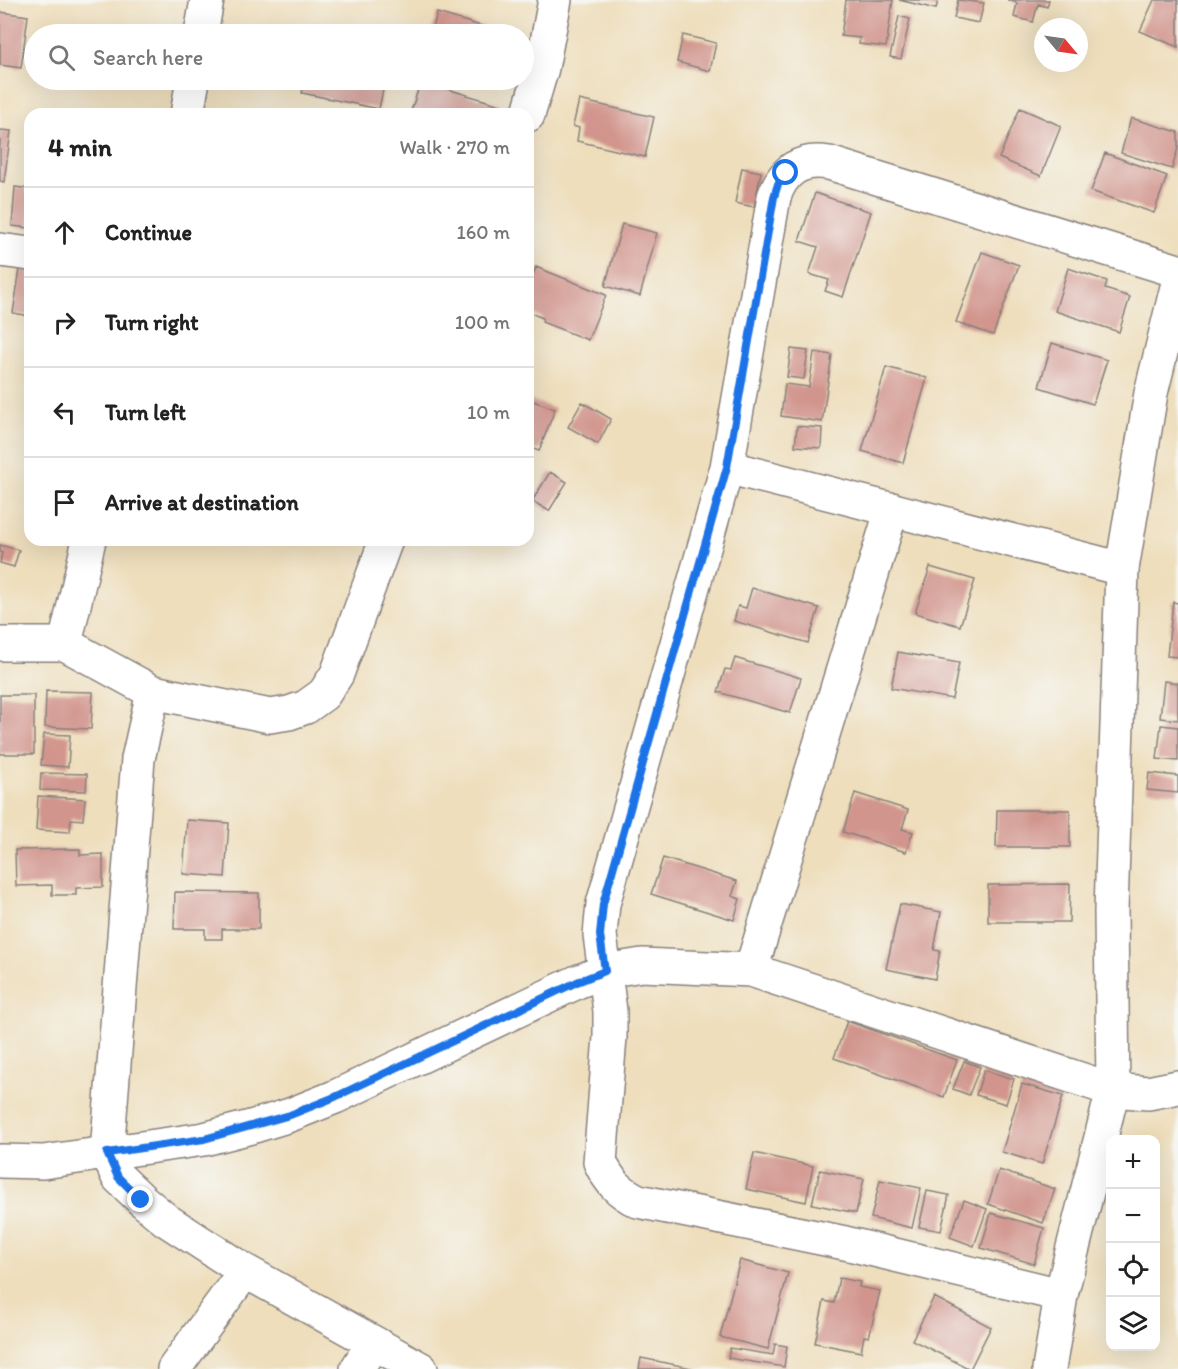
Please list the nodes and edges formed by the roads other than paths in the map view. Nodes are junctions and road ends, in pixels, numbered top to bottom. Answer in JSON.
{"nodes":[{"id":1,"x":207,"y":0,"type":"edge"},
{"id":2,"x":555,"y":0,"type":"edge"},
{"id":3,"x":203,"y":24,"type":"edge"},
{"id":4,"x":530,"y":108,"type":"edge"},
{"id":5,"x":0,"y":250,"type":"edge"},
{"id":6,"x":24,"y":253,"type":"edge"},
{"id":7,"x":1178,"y":270,"type":"edge"},
{"id":8,"x":1178,"y":283,"type":"edge"},
{"id":9,"x":727,"y":467,"type":"junction"},
{"id":10,"x":892,"y":509,"type":"junction"},
{"id":11,"x":88,"y":546,"type":"edge"},
{"id":12,"x":384,"y":546,"type":"edge"},
{"id":13,"x":1122,"y":569,"type":"junction"},
{"id":14,"x":0,"y":644,"type":"edge"},
{"id":15,"x":65,"y":644,"type":"junction"},
{"id":16,"x":153,"y":692,"type":"junction"},
{"id":17,"x":751,"y":970,"type":"junction"},
{"id":18,"x":605,"y":971,"type":"junction"},
{"id":19,"x":1178,"y":1087,"type":"edge"},
{"id":20,"x":1113,"y":1090,"type":"junction"},
{"id":21,"x":107,"y":1153,"type":"junction"},
{"id":22,"x":0,"y":1161,"type":"edge"},
{"id":23,"x":246,"y":1271,"type":"junction"},
{"id":24,"x":1061,"y":1296,"type":"junction"},
{"id":25,"x":365,"y":1356,"type":"edge"},
{"id":26,"x":174,"y":1369,"type":"edge"},
{"id":27,"x":421,"y":1369,"type":"edge"},
{"id":28,"x":1048,"y":1369,"type":"edge"}],
"edges":[{"from":1,"to":3,"type":"street"},
{"from":2,"to":4,"type":"street"},
{"from":5,"to":6,"type":"street"},
{"from":7,"to":9,"type":"street"},
{"from":8,"to":13,"type":"street"},
{"from":9,"to":10,"type":"street"},
{"from":9,"to":18,"type":"street"},
{"from":10,"to":13,"type":"street"},
{"from":10,"to":17,"type":"street"},
{"from":11,"to":15,"type":"street"},
{"from":12,"to":16,"type":"street"},
{"from":13,"to":20,"type":"street"},
{"from":14,"to":15,"type":"street"},
{"from":15,"to":16,"type":"street"},
{"from":16,"to":21,"type":"street"},
{"from":17,"to":18,"type":"street"},
{"from":17,"to":20,"type":"street"},
{"from":18,"to":21,"type":"street"},
{"from":18,"to":24,"type":"street"},
{"from":19,"to":20,"type":"street"},
{"from":20,"to":24,"type":"street"},
{"from":21,"to":22,"type":"street"},
{"from":21,"to":23,"type":"street"},
{"from":23,"to":25,"type":"street"},
{"from":23,"to":26,"type":"street"},
{"from":24,"to":28,"type":"street"},
{"from":25,"to":27,"type":"street"}]}
